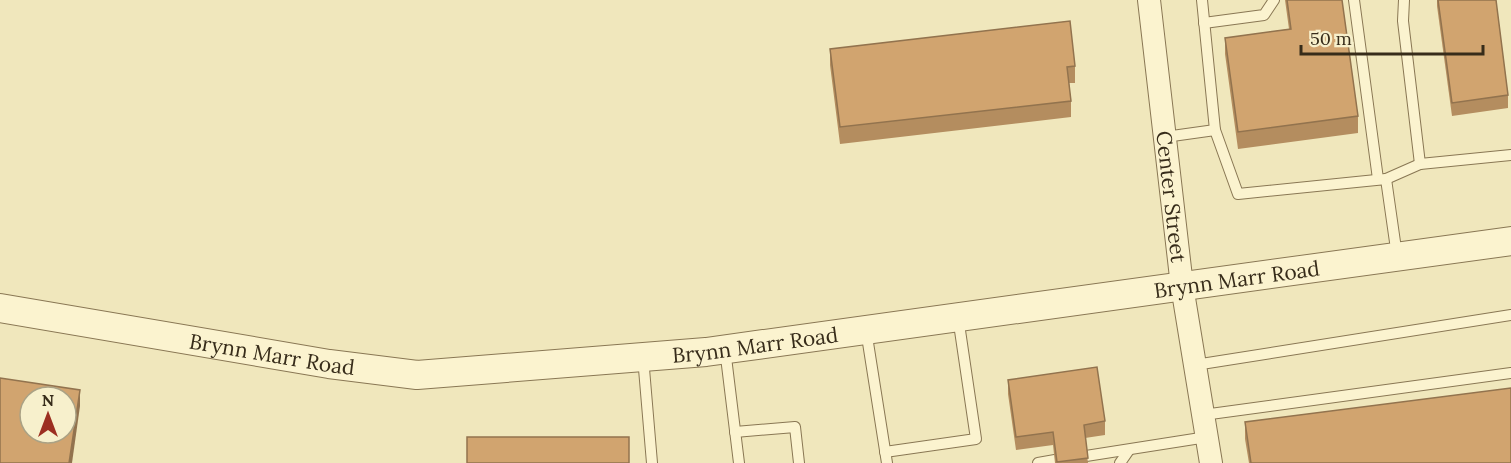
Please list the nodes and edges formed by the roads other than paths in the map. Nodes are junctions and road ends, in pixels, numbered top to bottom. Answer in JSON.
{"nodes":[{"id":1,"x":1149,"y":0,"type":"edge"},
{"id":2,"x":1202,"y":0,"type":"edge"},
{"id":3,"x":1274,"y":0,"type":"edge"},
{"id":4,"x":1354,"y":0,"type":"edge"},
{"id":5,"x":1404,"y":0,"type":"edge"},
{"id":6,"x":1204,"y":23,"type":"junction"},
{"id":7,"x":1215,"y":130,"type":"junction"},
{"id":8,"x":1165,"y":137,"type":"junction"},
{"id":9,"x":1511,"y":155,"type":"edge"},
{"id":10,"x":1420,"y":164,"type":"junction"},
{"id":11,"x":1382,"y":179,"type":"junction"},
{"id":12,"x":1511,"y":241,"type":"edge"},
{"id":13,"x":1397,"y":256,"type":"junction"},
{"id":14,"x":1182,"y":286,"type":"junction"},
{"id":15,"x":0,"y":308,"type":"edge"},
{"id":16,"x":1511,"y":315,"type":"edge"},
{"id":17,"x":958,"y":317,"type":"junction"},
{"id":18,"x":866,"y":329,"type":"junction"},
{"id":19,"x":725,"y":349,"type":"junction"},
{"id":20,"x":643,"y":357,"type":"junction"},
{"id":21,"x":1195,"y":365,"type":"junction"},
{"id":22,"x":1511,"y":373,"type":"edge"},
{"id":23,"x":1205,"y":426,"type":"junction"},
{"id":24,"x":735,"y":432,"type":"junction"},
{"id":25,"x":1130,"y":450,"type":"junction"},
{"id":26,"x":1086,"y":456,"type":"edge"},
{"id":27,"x":886,"y":458,"type":"edge"},
{"id":28,"x":1055,"y":460,"type":"edge"},
{"id":29,"x":652,"y":463,"type":"edge"},
{"id":30,"x":739,"y":463,"type":"edge"},
{"id":31,"x":799,"y":463,"type":"edge"},
{"id":32,"x":1038,"y":463,"type":"edge"},
{"id":33,"x":1120,"y":463,"type":"edge"},
{"id":34,"x":1211,"y":463,"type":"edge"}],
"edges":[{"from":1,"to":8,"type":"street","name":"Center Street"},
{"from":2,"to":6,"type":"lane"},
{"from":3,"to":6,"type":"lane"},
{"from":4,"to":11,"type":"lane"},
{"from":5,"to":10,"type":"lane"},
{"from":6,"to":7,"type":"lane"},
{"from":7,"to":8,"type":"lane"},
{"from":7,"to":11,"type":"lane"},
{"from":8,"to":14,"type":"street","name":"Center Street"},
{"from":9,"to":10,"type":"lane"},
{"from":10,"to":11,"type":"lane"},
{"from":11,"to":13,"type":"lane"},
{"from":12,"to":13,"type":"street","name":"Brynn Marr Road"},
{"from":13,"to":14,"type":"street","name":"Brynn Marr Road"},
{"from":14,"to":17,"type":"street","name":"Brynn Marr Road"},
{"from":14,"to":21,"type":"street","name":"Center Street"},
{"from":15,"to":20,"type":"street","name":"Brynn Marr Road"},
{"from":16,"to":21,"type":"lane"},
{"from":17,"to":18,"type":"street","name":"Brynn Marr Road"},
{"from":17,"to":27,"type":"lane"},
{"from":18,"to":19,"type":"street","name":"Brynn Marr Road"},
{"from":18,"to":27,"type":"lane"},
{"from":19,"to":20,"type":"street","name":"Brynn Marr Road"},
{"from":19,"to":24,"type":"lane"},
{"from":20,"to":29,"type":"lane"},
{"from":21,"to":23,"type":"street","name":"Center Street"},
{"from":22,"to":23,"type":"lane"},
{"from":23,"to":25,"type":"lane"},
{"from":23,"to":34,"type":"street","name":"Center Street"},
{"from":24,"to":30,"type":"lane"},
{"from":24,"to":31,"type":"lane"},
{"from":25,"to":26,"type":"lane"},
{"from":25,"to":33,"type":"lane"},
{"from":28,"to":32,"type":"lane"}]}
